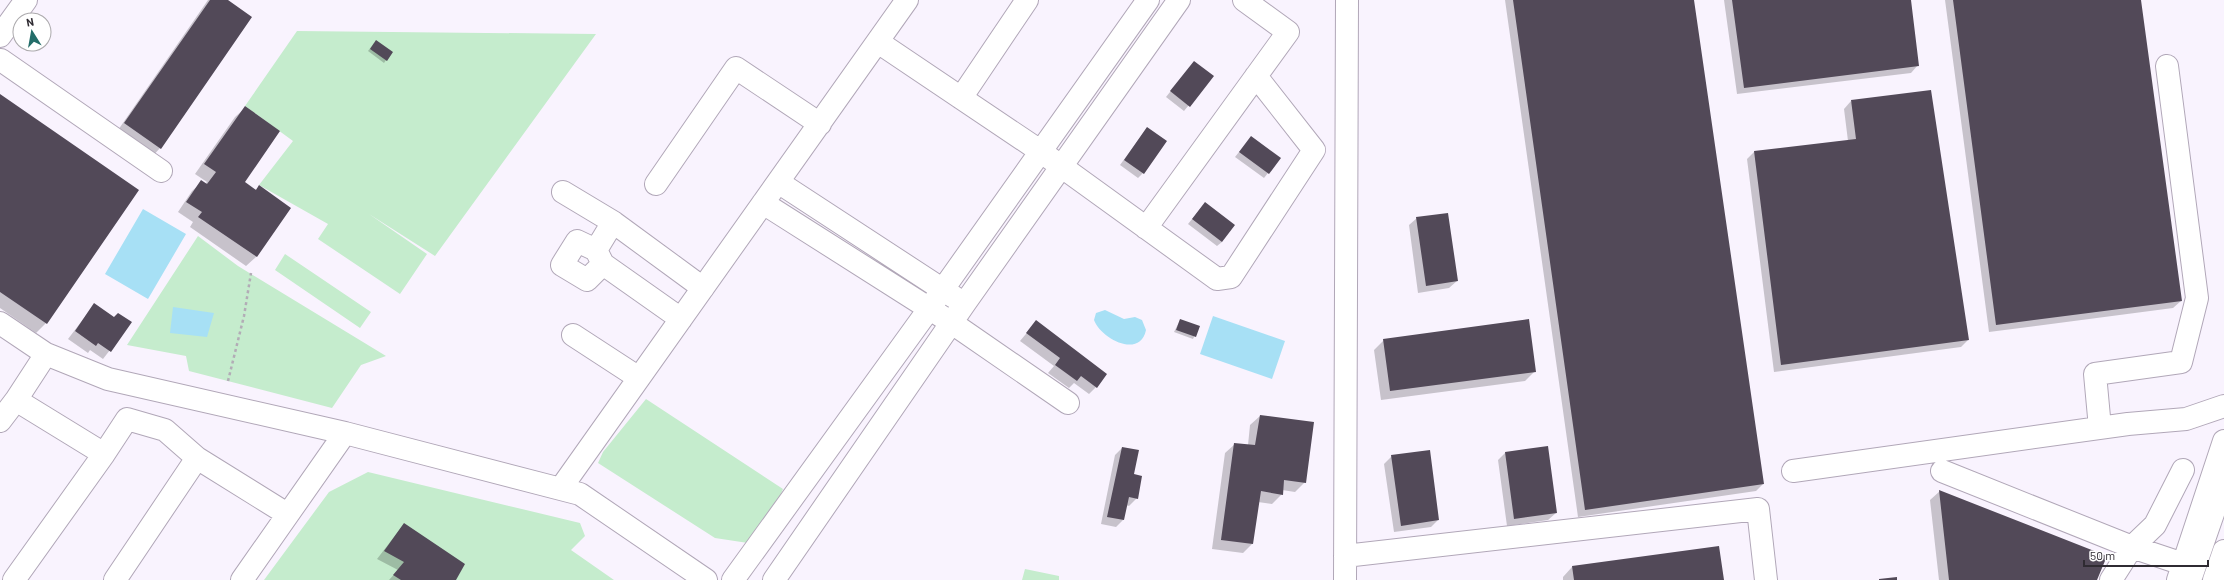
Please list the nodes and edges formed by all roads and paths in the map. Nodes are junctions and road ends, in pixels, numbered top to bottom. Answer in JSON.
{"nodes":[{"id":1,"x":26,"y":0,"type":"edge"},
{"id":2,"x":907,"y":0,"type":"edge"},
{"id":3,"x":1027,"y":0,"type":"edge"},
{"id":4,"x":1148,"y":0,"type":"edge"},
{"id":5,"x":1179,"y":0,"type":"edge"},
{"id":6,"x":1244,"y":0,"type":"edge"},
{"id":7,"x":1347,"y":0,"type":"edge"},
{"id":8,"x":0,"y":36,"type":"edge"},
{"id":9,"x":878,"y":42,"type":"junction"},
{"id":10,"x":0,"y":60,"type":"edge"},
{"id":11,"x":2167,"y":66,"type":"dead end"},
{"id":12,"x":1256,"y":76,"type":"junction"},
{"id":13,"x":961,"y":98,"type":"junction"},
{"id":14,"x":820,"y":124,"type":"junction"},
{"id":15,"x":1040,"y":151,"type":"junction"},
{"id":16,"x":1061,"y":167,"type":"junction"},
{"id":17,"x":161,"y":170,"type":"dead end"},
{"id":18,"x":778,"y":182,"type":"junction"},
{"id":19,"x":656,"y":184,"type":"dead end"},
{"id":20,"x":563,"y":192,"type":"dead end"},
{"id":21,"x":764,"y":202,"type":"junction"},
{"id":22,"x":613,"y":222,"type":"junction"},
{"id":23,"x":1146,"y":228,"type":"junction"},
{"id":24,"x":251,"y":274,"type":"dead end"},
{"id":25,"x":703,"y":288,"type":"junction"},
{"id":26,"x":942,"y":290,"type":"junction"},
{"id":27,"x":965,"y":304,"type":"junction"},
{"id":28,"x":929,"y":309,"type":"junction"},
{"id":29,"x":681,"y":319,"type":"junction"},
{"id":30,"x":0,"y":323,"type":"edge"},
{"id":31,"x":952,"y":323,"type":"junction"},
{"id":32,"x":573,"y":335,"type":"dead end"},
{"id":33,"x":46,"y":354,"type":"junction"},
{"id":34,"x":639,"y":378,"type":"junction"},
{"id":35,"x":228,"y":381,"type":"dead end"},
{"id":36,"x":16,"y":400,"type":"junction"},
{"id":37,"x":1068,"y":403,"type":"dead end"},
{"id":38,"x":2224,"y":406,"type":"edge"},
{"id":39,"x":2186,"y":419,"type":"junction"},
{"id":40,"x":0,"y":421,"type":"edge"},
{"id":41,"x":2100,"y":428,"type":"junction"},
{"id":42,"x":345,"y":433,"type":"junction"},
{"id":43,"x":2224,"y":440,"type":"edge"},
{"id":44,"x":104,"y":454,"type":"junction"},
{"id":45,"x":198,"y":458,"type":"junction"},
{"id":46,"x":2183,"y":470,"type":"dead end"},
{"id":47,"x":1793,"y":471,"type":"dead end"},
{"id":48,"x":1942,"y":471,"type":"dead end"},
{"id":49,"x":2224,"y":482,"type":"edge"},
{"id":50,"x":561,"y":488,"type":"junction"},
{"id":51,"x":287,"y":514,"type":"junction"},
{"id":52,"x":2132,"y":547,"type":"junction"},
{"id":53,"x":2224,"y":551,"type":"edge"},
{"id":54,"x":1345,"y":556,"type":"junction"},
{"id":55,"x":2184,"y":575,"type":"edge"},
{"id":56,"x":14,"y":580,"type":"edge"},
{"id":57,"x":115,"y":580,"type":"edge"},
{"id":58,"x":242,"y":580,"type":"edge"},
{"id":59,"x":706,"y":580,"type":"edge"},
{"id":60,"x":732,"y":580,"type":"edge"},
{"id":61,"x":774,"y":580,"type":"edge"},
{"id":62,"x":1345,"y":580,"type":"edge"},
{"id":63,"x":1766,"y":580,"type":"edge"},
{"id":64,"x":2111,"y":580,"type":"edge"},
{"id":65,"x":2214,"y":580,"type":"edge"}],
"edges":[{"from":1,"to":8,"type":"street"},
{"from":2,"to":9,"type":"street"},
{"from":3,"to":13,"type":"street"},
{"from":4,"to":15,"type":"street"},
{"from":5,"to":16,"type":"street"},
{"from":6,"to":12,"type":"street"},
{"from":7,"to":54,"type":"street"},
{"from":9,"to":13,"type":"street"},
{"from":9,"to":14,"type":"street"},
{"from":10,"to":17,"type":"street"},
{"from":11,"to":41,"type":"street"},
{"from":12,"to":23,"type":"street"},
{"from":12,"to":23,"type":"street"},
{"from":13,"to":15,"type":"street"},
{"from":14,"to":18,"type":"street"},
{"from":14,"to":19,"type":"street"},
{"from":15,"to":16,"type":"street"},
{"from":15,"to":26,"type":"street"},
{"from":16,"to":23,"type":"street"},
{"from":16,"to":27,"type":"street"},
{"from":18,"to":21,"type":"street"},
{"from":18,"to":26,"type":"street"},
{"from":20,"to":22,"type":"street"},
{"from":21,"to":25,"type":"street"},
{"from":21,"to":28,"type":"street"},
{"from":22,"to":25,"type":"street"},
{"from":22,"to":29,"type":"street"},
{"from":24,"to":35,"type":"path"},
{"from":25,"to":29,"type":"street"},
{"from":26,"to":27,"type":"street"},
{"from":26,"to":28,"type":"street"},
{"from":27,"to":31,"type":"street"},
{"from":28,"to":31,"type":"street"},
{"from":28,"to":60,"type":"street"},
{"from":29,"to":34,"type":"street"},
{"from":30,"to":33,"type":"street"},
{"from":31,"to":37,"type":"street"},
{"from":31,"to":61,"type":"street"},
{"from":32,"to":34,"type":"street"},
{"from":33,"to":36,"type":"street"},
{"from":33,"to":42,"type":"street"},
{"from":34,"to":50,"type":"street"},
{"from":36,"to":40,"type":"street"},
{"from":36,"to":44,"type":"street"},
{"from":38,"to":39,"type":"street"},
{"from":39,"to":41,"type":"street"},
{"from":39,"to":43,"type":"street"},
{"from":41,"to":47,"type":"street"},
{"from":42,"to":50,"type":"street"},
{"from":42,"to":51,"type":"street"},
{"from":43,"to":55,"type":"street"},
{"from":44,"to":45,"type":"street"},
{"from":44,"to":56,"type":"street"},
{"from":45,"to":51,"type":"street"},
{"from":45,"to":57,"type":"street"},
{"from":46,"to":52,"type":"street"},
{"from":48,"to":52,"type":"street"},
{"from":49,"to":55,"type":"street"},
{"from":50,"to":59,"type":"street"},
{"from":51,"to":58,"type":"street"},
{"from":52,"to":55,"type":"street"},
{"from":52,"to":64,"type":"street"},
{"from":53,"to":65,"type":"street"},
{"from":54,"to":62,"type":"street"},
{"from":54,"to":63,"type":"street"}]}
